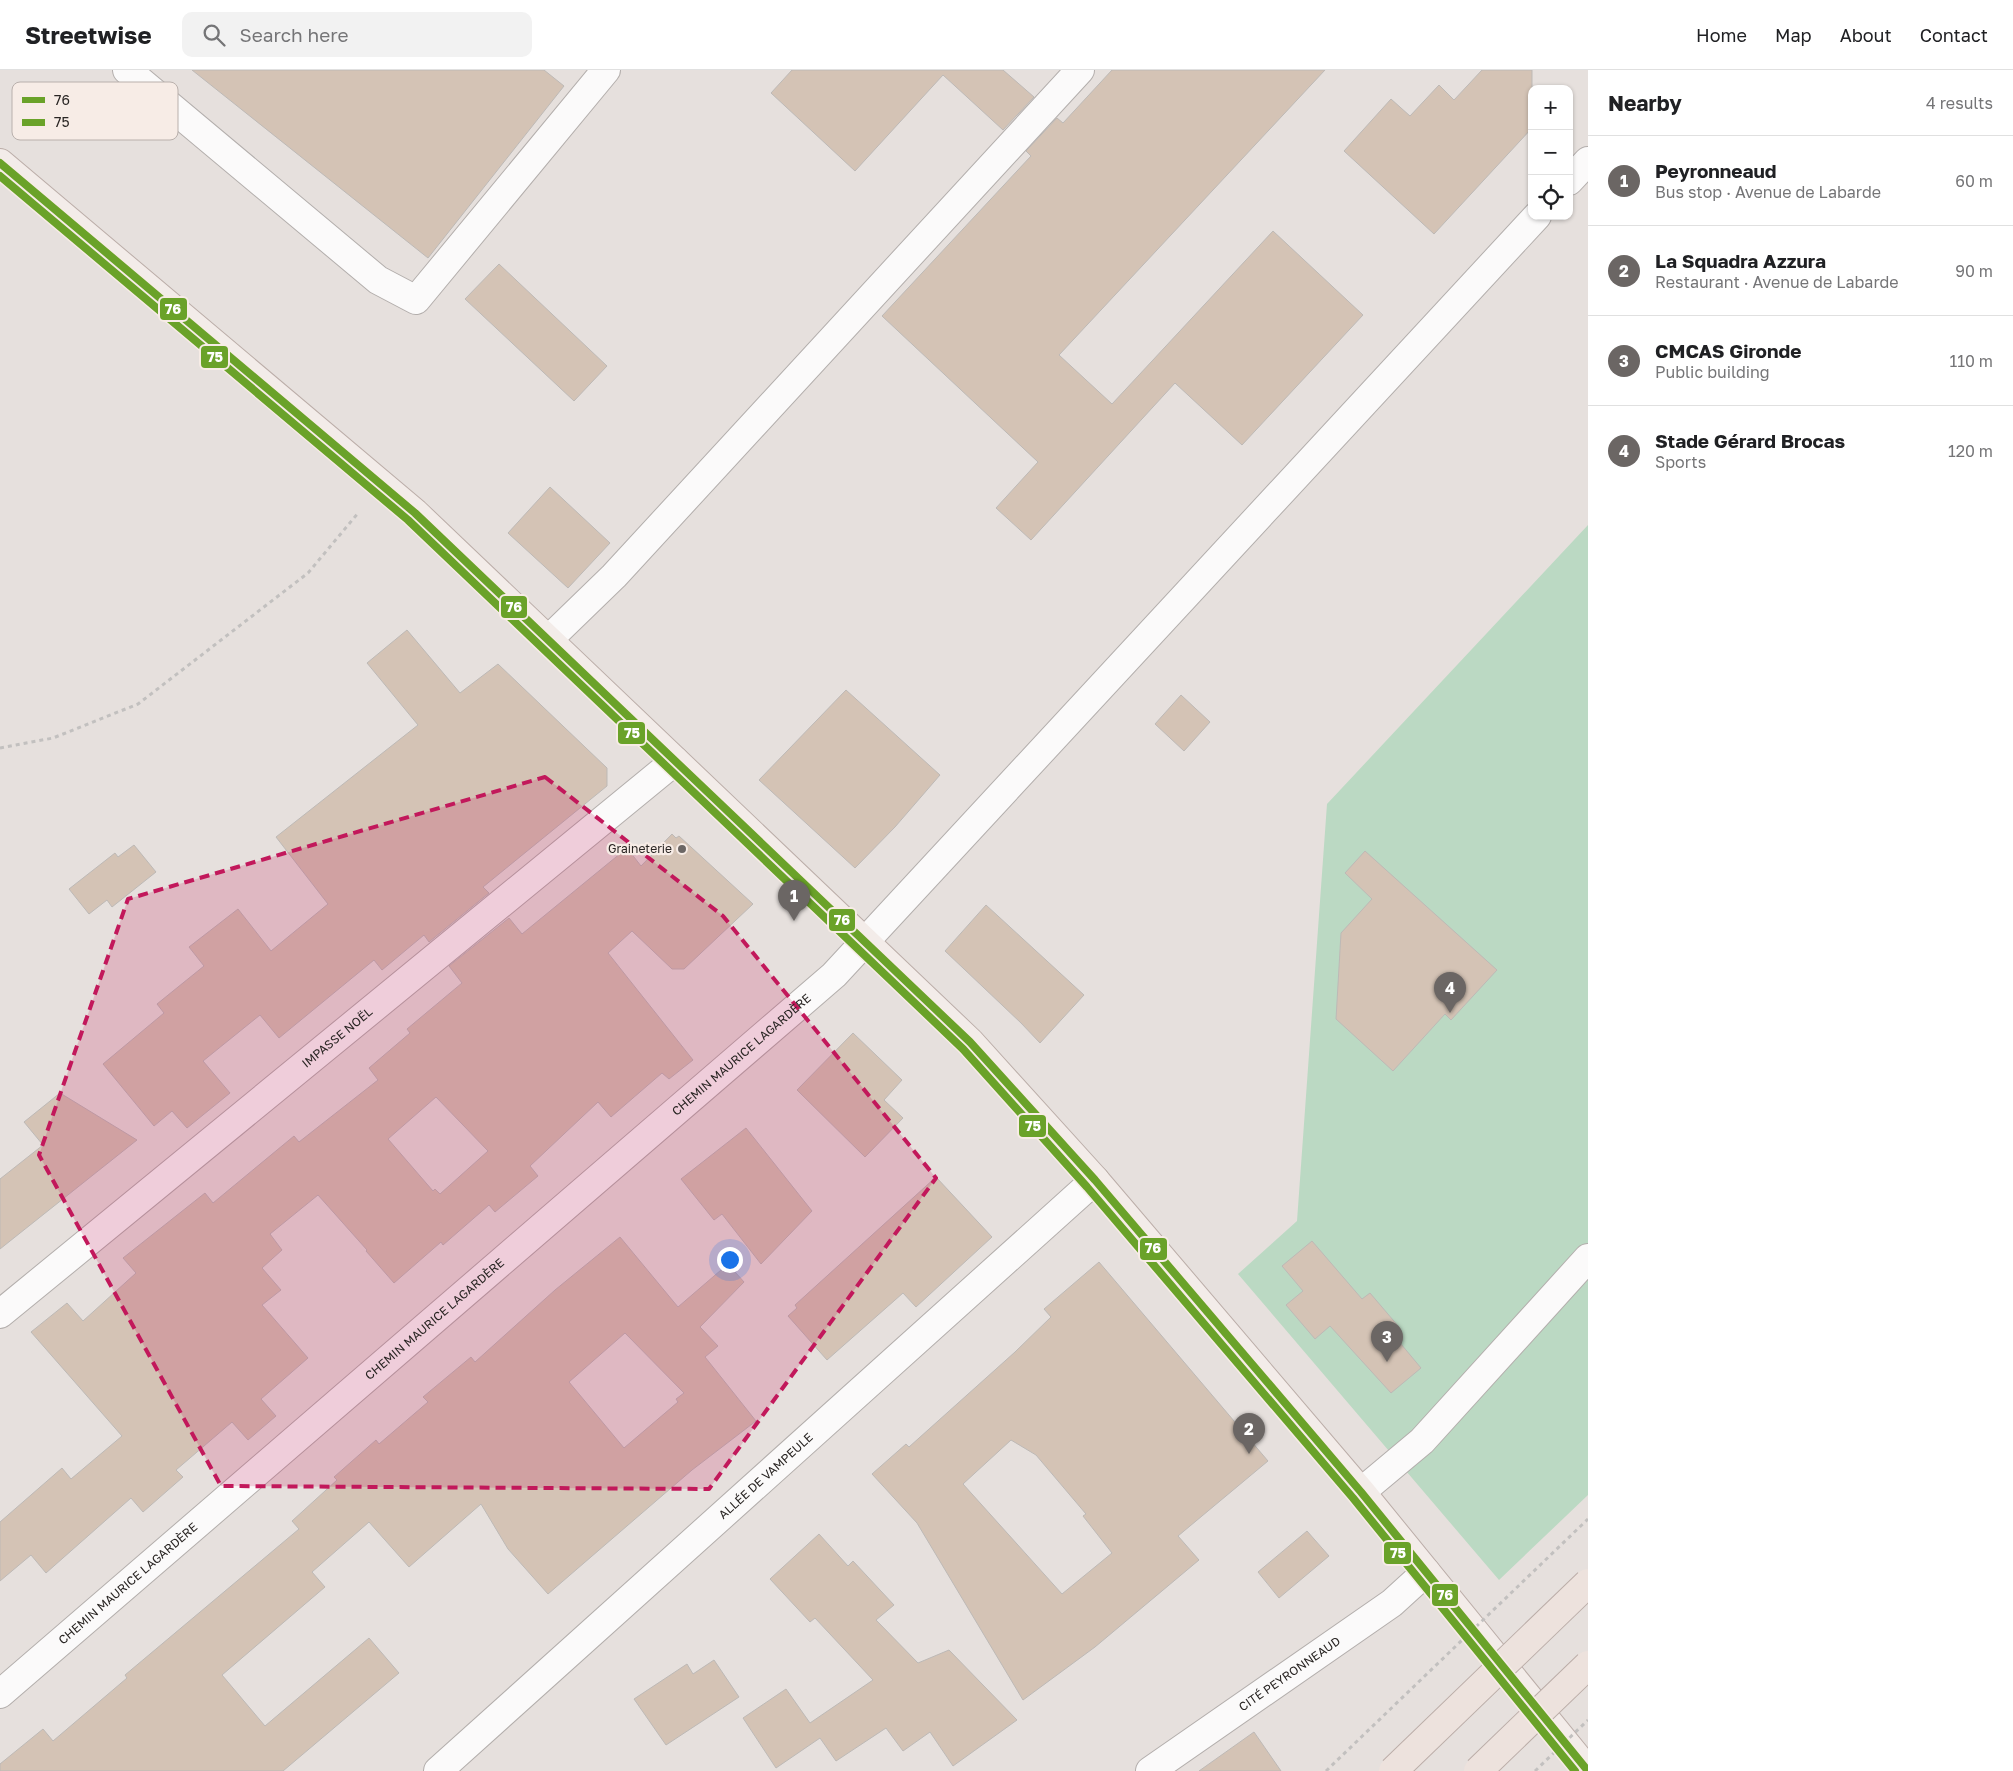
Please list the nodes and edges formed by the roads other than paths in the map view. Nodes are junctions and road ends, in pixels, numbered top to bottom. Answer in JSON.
{"nodes":[{"id":1,"x":127,"y":70,"type":"edge"},
{"id":2,"x":606,"y":70,"type":"edge"},
{"id":3,"x":1080,"y":70,"type":"edge"},
{"id":4,"x":141,"y":82,"type":"edge"},
{"id":5,"x":178,"y":113,"type":"edge"},
{"id":6,"x":1588,"y":161,"type":"edge"},
{"id":7,"x":0,"y":164,"type":"edge"},
{"id":8,"x":1573,"y":177,"type":"edge"},
{"id":9,"x":1533,"y":220,"type":"edge"},
{"id":10,"x":548,"y":640,"type":"junction"},
{"id":11,"x":675,"y":761,"type":"junction"},
{"id":12,"x":867,"y":942,"type":"junction"},
{"id":13,"x":1095,"y":1180,"type":"junction"},
{"id":14,"x":1588,"y":1258,"type":"edge"},
{"id":15,"x":0,"y":1314,"type":"edge"},
{"id":16,"x":1361,"y":1492,"type":"junction"},
{"id":17,"x":1426,"y":1572,"type":"junction"},
{"id":18,"x":1588,"y":1584,"type":"edge"},
{"id":19,"x":1588,"y":1665,"type":"edge"},
{"id":20,"x":0,"y":1694,"type":"edge"},
{"id":21,"x":1588,"y":1770,"type":"edge"},
{"id":22,"x":438,"y":1771,"type":"edge"},
{"id":23,"x":1150,"y":1771,"type":"edge"},
{"id":24,"x":1393,"y":1771,"type":"edge"},
{"id":25,"x":1478,"y":1771,"type":"edge"}],
"edges":[{"from":1,"to":4,"type":"street"},
{"from":2,"to":5,"type":"street"},
{"from":3,"to":10,"type":"street"},
{"from":6,"to":8,"type":"street"},
{"from":7,"to":10,"type":"main road"},
{"from":9,"to":12,"type":"street","name":"CHEMIN MAURICE LAGARDÈRE"},
{"from":10,"to":11,"type":"main road"},
{"from":11,"to":12,"type":"main road"},
{"from":11,"to":15,"type":"street","name":"IMPASSE NOËL"},
{"from":12,"to":13,"type":"main road"},
{"from":12,"to":20,"type":"street","name":"CHEMIN MAURICE LAGARDÈRE"},
{"from":13,"to":16,"type":"main road"},
{"from":13,"to":22,"type":"street","name":"ALLÉE DE VAMPEULE"},
{"from":14,"to":16,"type":"street"},
{"from":16,"to":17,"type":"main road"},
{"from":17,"to":21,"type":"main road"},
{"from":17,"to":23,"type":"street","name":"CITÉ PEYRONNEAUD"},
{"from":18,"to":24,"type":"highway","bridge":true},
{"from":19,"to":25,"type":"highway","bridge":true}]}
